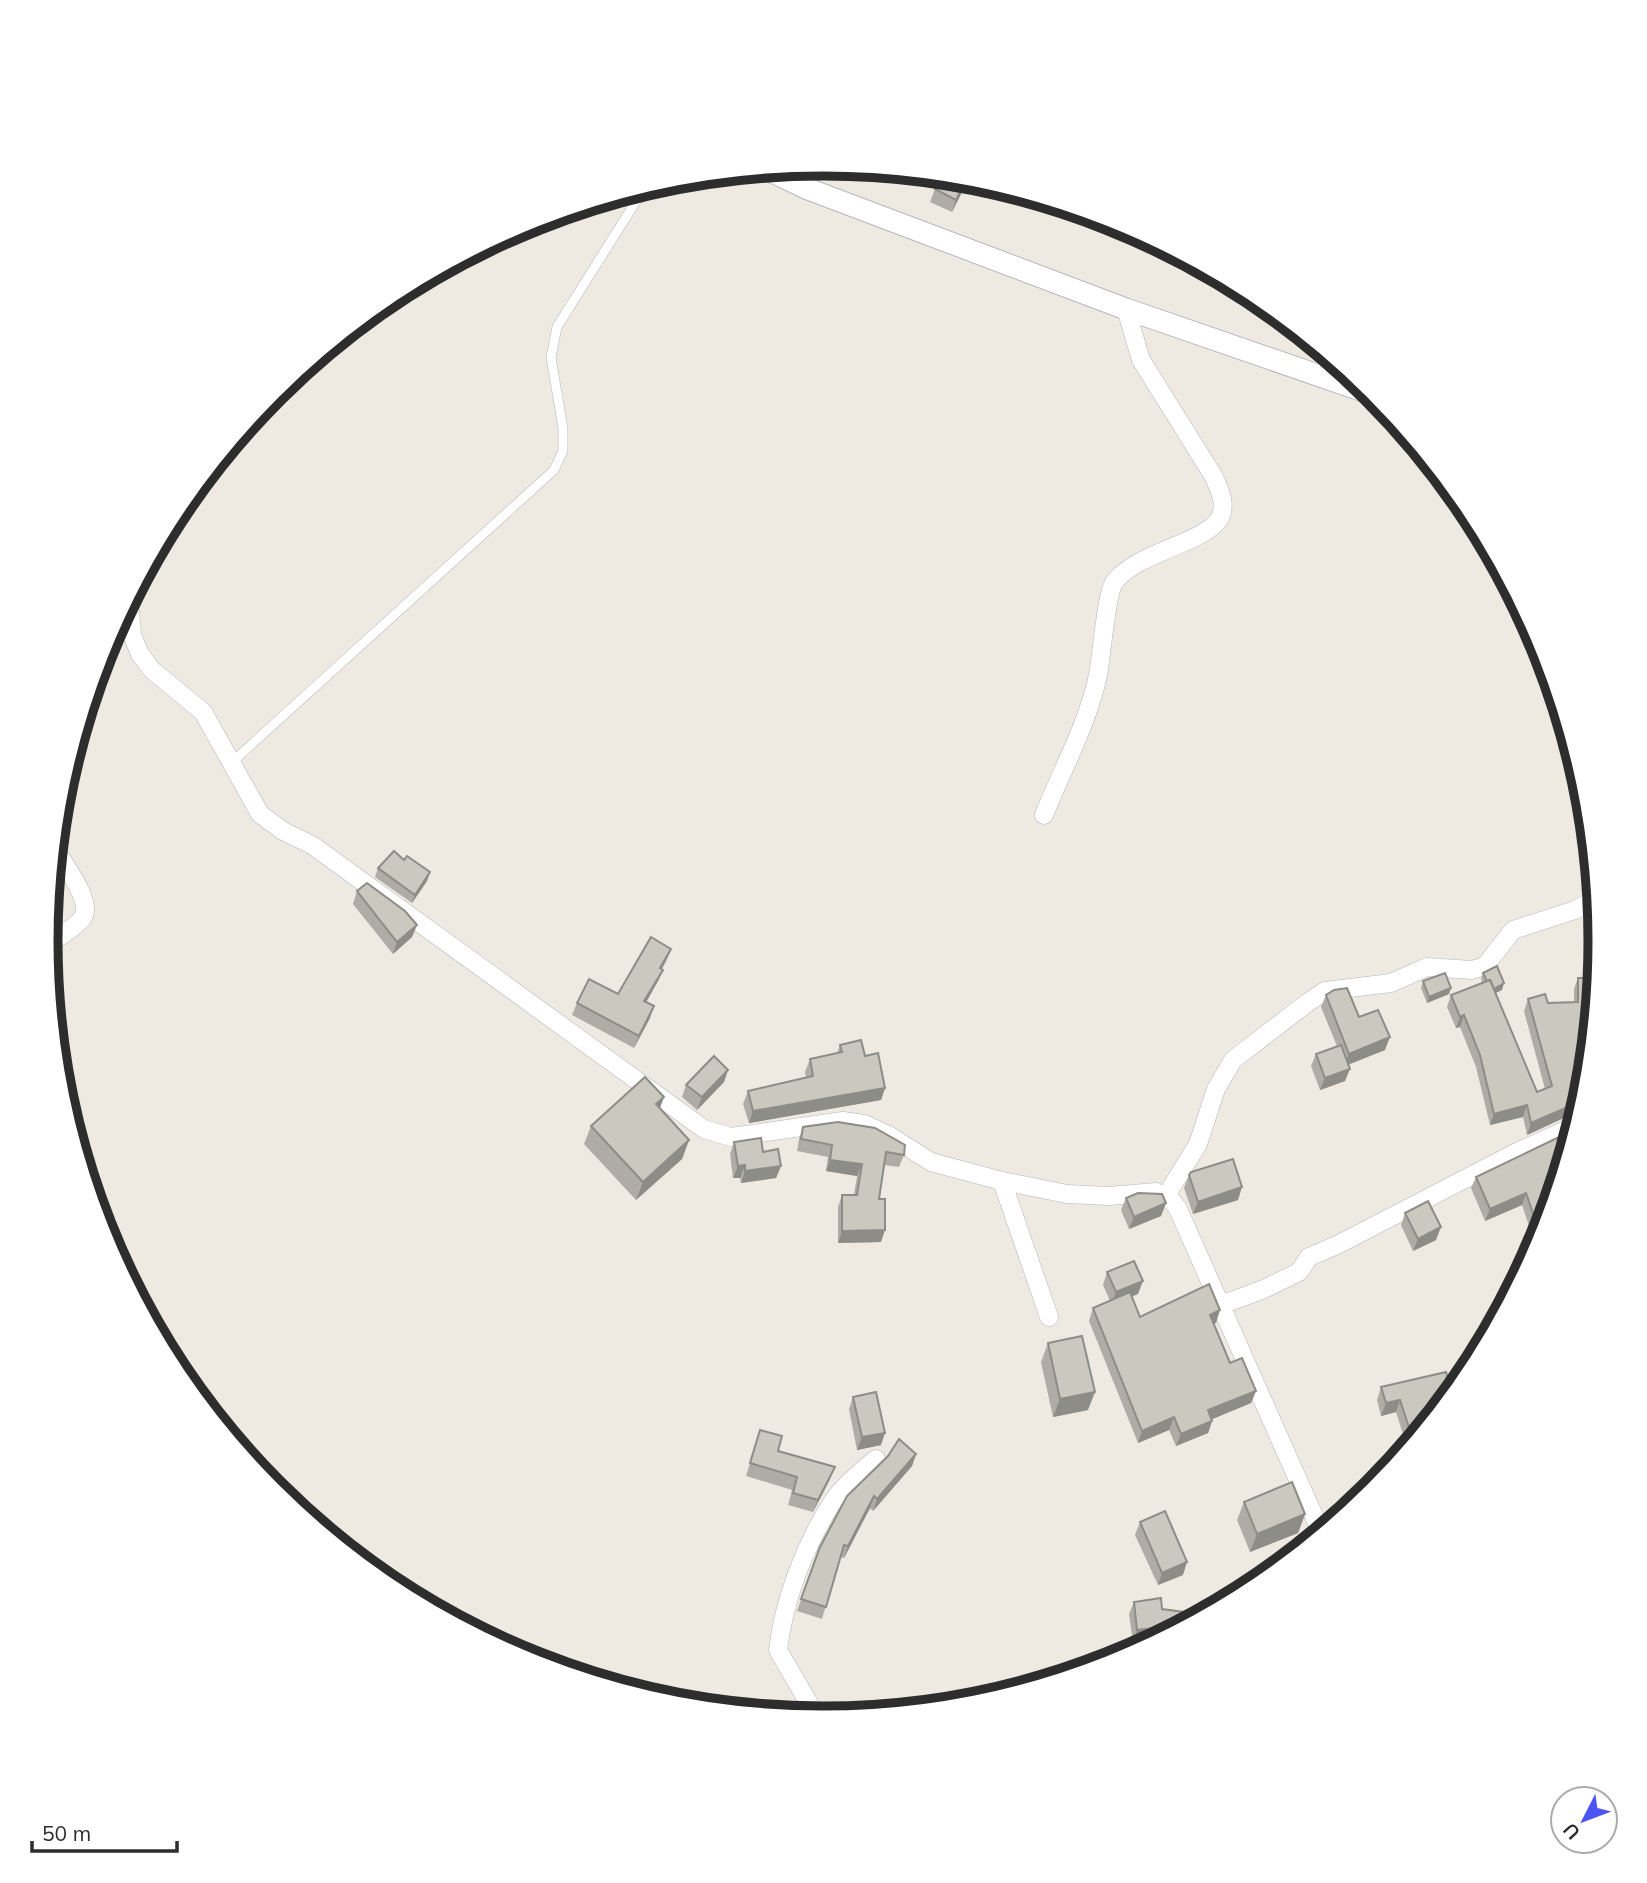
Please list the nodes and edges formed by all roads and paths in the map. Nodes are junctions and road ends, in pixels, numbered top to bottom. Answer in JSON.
{"nodes":[{"id":1,"x":782,"y":177,"type":"edge"},
{"id":2,"x":637,"y":199,"type":"edge"},
{"id":3,"x":1126,"y":309,"type":"junction"},
{"id":4,"x":1350,"y":386,"type":"edge"},
{"id":5,"x":130,"y":617,"type":"edge"},
{"id":6,"x":231,"y":763,"type":"junction"},
{"id":7,"x":1044,"y":815,"type":"dead end"},
{"id":8,"x":62,"y":861,"type":"edge"},
{"id":9,"x":1588,"y":903,"type":"edge"},
{"id":10,"x":58,"y":937,"type":"edge"},
{"id":11,"x":1565,"y":1130,"type":"edge"},
{"id":12,"x":1002,"y":1181,"type":"junction"},
{"id":13,"x":1166,"y":1196,"type":"junction"},
{"id":14,"x":1221,"y":1305,"type":"junction"},
{"id":15,"x":1049,"y":1317,"type":"dead end"},
{"id":16,"x":876,"y":1459,"type":"dead end"},
{"id":17,"x":1318,"y":1525,"type":"edge"},
{"id":18,"x":811,"y":1707,"type":"edge"}],
"edges":[{"from":1,"to":3,"type":"street"},
{"from":2,"to":6,"type":"lane"},
{"from":3,"to":4,"type":"street"},
{"from":3,"to":7,"type":"street"},
{"from":5,"to":6,"type":"street"},
{"from":6,"to":12,"type":"street"},
{"from":8,"to":10,"type":"street"},
{"from":9,"to":13,"type":"street"},
{"from":11,"to":14,"type":"street"},
{"from":12,"to":13,"type":"street"},
{"from":12,"to":15,"type":"street"},
{"from":13,"to":14,"type":"street"},
{"from":14,"to":17,"type":"street"},
{"from":16,"to":18,"type":"street"}]}
